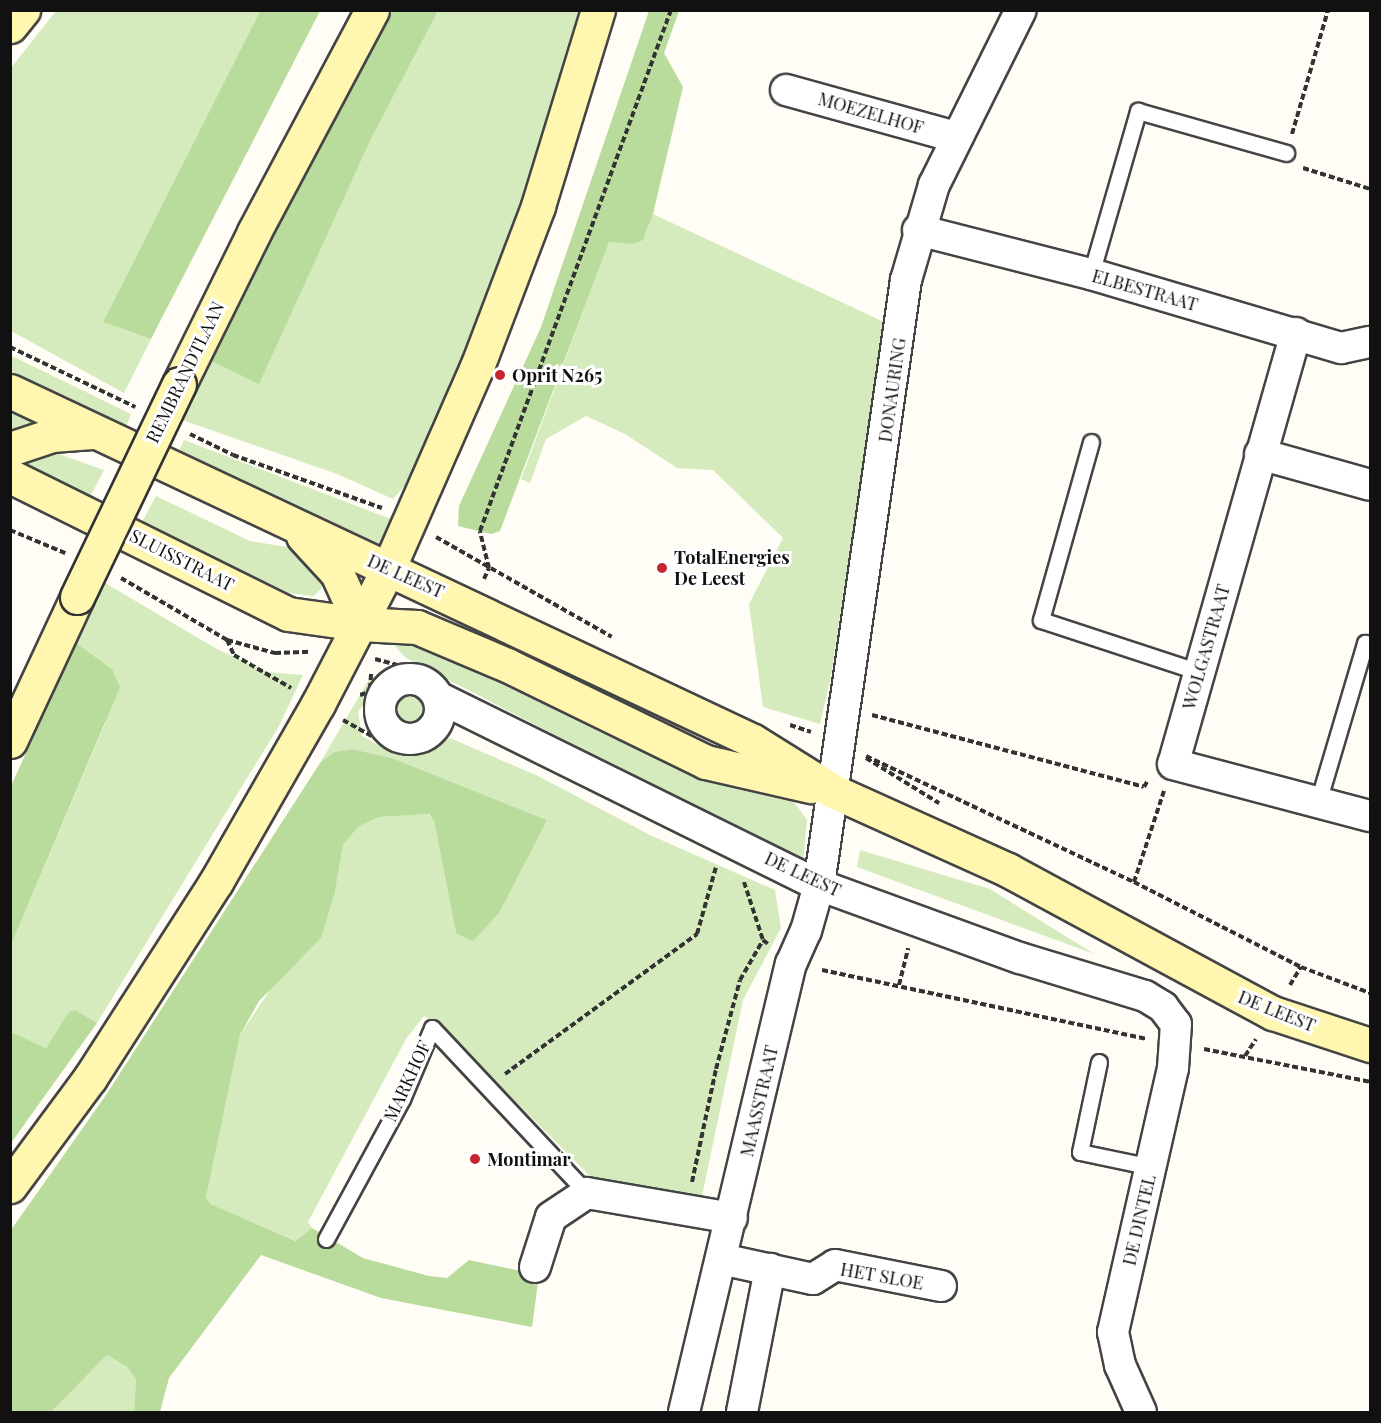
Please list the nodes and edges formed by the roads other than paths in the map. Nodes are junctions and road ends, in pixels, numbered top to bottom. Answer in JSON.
{"nodes":[{"id":1,"x":23,"y":10,"type":"edge"},
{"id":2,"x":372,"y":10,"type":"edge"},
{"id":3,"x":598,"y":10,"type":"edge"},
{"id":4,"x":1021,"y":10,"type":"edge"},
{"id":5,"x":10,"y":27,"type":"edge"},
{"id":6,"x":786,"y":90,"type":"dead end"},
{"id":7,"x":955,"y":137,"type":"junction"},
{"id":8,"x":1286,"y":153,"type":"road end"},
{"id":9,"x":918,"y":230,"type":"junction"},
{"id":10,"x":1091,"y":274,"type":"junction"},
{"id":11,"x":1296,"y":333,"type":"junction"},
{"id":12,"x":1371,"y":342,"type":"edge"},
{"id":13,"x":10,"y":391,"type":"edge"},
{"id":14,"x":93,"y":432,"type":"junction"},
{"id":15,"x":1091,"y":442,"type":"dead end"},
{"id":16,"x":10,"y":449,"type":"edge"},
{"id":17,"x":1260,"y":453,"type":"junction"},
{"id":18,"x":10,"y":476,"type":"edge"},
{"id":19,"x":1371,"y":485,"type":"edge"},
{"id":20,"x":297,"y":529,"type":"junction"},
{"id":21,"x":389,"y":567,"type":"junction"},
{"id":22,"x":360,"y":624,"type":"junction"},
{"id":23,"x":1371,"y":645,"type":"edge"},
{"id":24,"x":1199,"y":672,"type":"junction"},
{"id":25,"x":438,"y":697,"type":"dead end"},
{"id":26,"x":10,"y":741,"type":"edge"},
{"id":27,"x":833,"y":791,"type":"junction"},
{"id":28,"x":1318,"y":802,"type":"junction"},
{"id":29,"x":1371,"y":816,"type":"edge"},
{"id":30,"x":819,"y":885,"type":"junction"},
{"id":31,"x":1175,"y":1034,"type":"joint"},
{"id":32,"x":1371,"y":1045,"type":"edge"},
{"id":33,"x":1099,"y":1062,"type":"dead end"},
{"id":34,"x":1152,"y":1167,"type":"junction"},
{"id":35,"x":10,"y":1186,"type":"edge"},
{"id":36,"x":587,"y":1193,"type":"junction"},
{"id":37,"x":732,"y":1218,"type":"junction"},
{"id":38,"x":326,"y":1239,"type":"dead end"},
{"id":39,"x":721,"y":1259,"type":"junction"},
{"id":40,"x":535,"y":1267,"type":"dead end"},
{"id":41,"x":770,"y":1269,"type":"junction"},
{"id":42,"x":941,"y":1286,"type":"dead end"},
{"id":43,"x":684,"y":1413,"type":"edge"},
{"id":44,"x":742,"y":1413,"type":"edge"},
{"id":45,"x":1141,"y":1413,"type":"edge"}],
"edges":[{"from":1,"to":5,"type":"main road"},
{"from":2,"to":26,"type":"main road","name":"REMBRANDTLAAN","bridge":true},
{"from":3,"to":21,"type":"main road"},
{"from":4,"to":7,"type":"street","name":"DONAURING"},
{"from":6,"to":7,"type":"street","name":"MOEZELHOF"},
{"from":7,"to":9,"type":"street","name":"DONAURING"},
{"from":8,"to":10,"type":"lane"},
{"from":9,"to":10,"type":"street","name":"ELBESTRAAT"},
{"from":9,"to":27,"type":"street","name":"DONAURING"},
{"from":10,"to":11,"type":"street","name":"ELBESTRAAT"},
{"from":11,"to":12,"type":"street","name":"ELBESTRAAT"},
{"from":11,"to":17,"type":"street","name":"WOLGASTRAAT"},
{"from":13,"to":14,"type":"main road"},
{"from":14,"to":16,"type":"main road"},
{"from":14,"to":20,"type":"main road"},
{"from":15,"to":24,"type":"lane"},
{"from":17,"to":19,"type":"street"},
{"from":17,"to":24,"type":"street","name":"WOLGASTRAAT"},
{"from":18,"to":22,"type":"main road","name":"SLUISSTRAAT"},
{"from":20,"to":21,"type":"main road","name":"DE LEEST"},
{"from":20,"to":22,"type":"main road"},
{"from":21,"to":22,"type":"main road"},
{"from":21,"to":27,"type":"main road","name":"DE LEEST"},
{"from":22,"to":27,"type":"main road","name":"DE LEEST"},
{"from":22,"to":35,"type":"main road"},
{"from":23,"to":28,"type":"lane"},
{"from":24,"to":28,"type":"street","name":"WOLGASTRAAT"},
{"from":25,"to":30,"type":"street","name":"DE LEEST"},
{"from":27,"to":30,"type":"street","name":"MAASSTRAAT"},
{"from":27,"to":32,"type":"main road","name":"DE LEEST"},
{"from":28,"to":29,"type":"street"},
{"from":30,"to":31,"type":"street","name":"DE LEEST"},
{"from":30,"to":37,"type":"street","name":"MAASSTRAAT"},
{"from":31,"to":34,"type":"street","name":"DE DINTEL"},
{"from":33,"to":34,"type":"lane"},
{"from":34,"to":45,"type":"street","name":"DE DINTEL"},
{"from":36,"to":37,"type":"street"},
{"from":36,"to":38,"type":"lane","name":"MARKHOF"},
{"from":36,"to":40,"type":"street"},
{"from":37,"to":39,"type":"street","name":"MAASSTRAAT"},
{"from":39,"to":41,"type":"street","name":"HET SLOE"},
{"from":39,"to":43,"type":"street","name":"MAASSTRAAT"},
{"from":41,"to":42,"type":"street","name":"HET SLOE"},
{"from":41,"to":44,"type":"street"}]}
